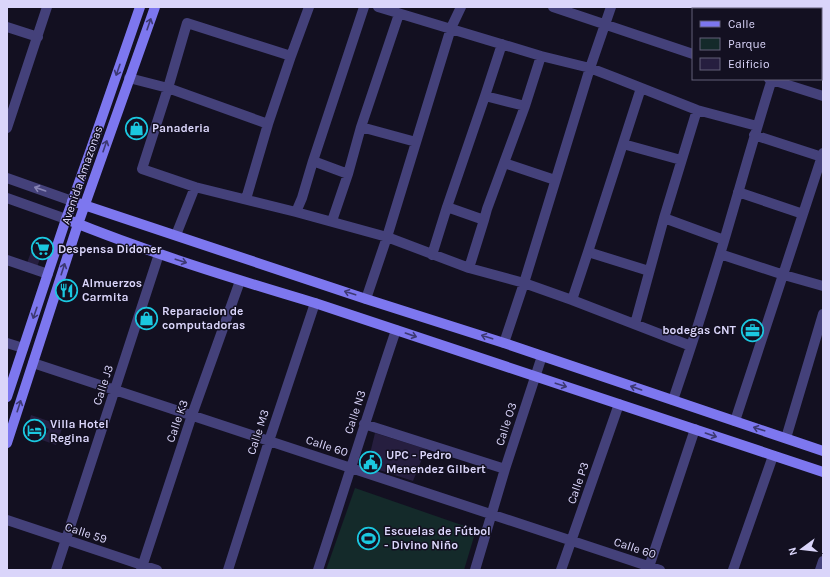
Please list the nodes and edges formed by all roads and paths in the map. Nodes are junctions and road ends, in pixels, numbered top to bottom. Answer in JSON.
{"nodes":[{"id":1,"x":47,"y":7,"type":"edge"},
{"id":2,"x":140,"y":7,"type":"edge"},
{"id":3,"x":155,"y":7,"type":"edge"},
{"id":4,"x":309,"y":7,"type":"edge"},
{"id":5,"x":364,"y":7,"type":"edge"},
{"id":6,"x":378,"y":7,"type":"edge"},
{"id":7,"x":461,"y":7,"type":"edge"},
{"id":8,"x":553,"y":7,"type":"edge"},
{"id":9,"x":611,"y":7,"type":"edge"},
{"id":10,"x":399,"y":14,"type":"junction"},
{"id":11,"x":605,"y":25,"type":"junction"},
{"id":12,"x":7,"y":27,"type":"edge"},
{"id":13,"x":451,"y":28,"type":"junction"},
{"id":14,"x":38,"y":37,"type":"junction"},
{"id":15,"x":502,"y":44,"type":"junction"},
{"id":16,"x":692,"y":54,"type":"edge"},
{"id":17,"x":291,"y":56,"type":"junction"},
{"id":18,"x":542,"y":56,"type":"junction"},
{"id":19,"x":590,"y":68,"type":"junction"},
{"id":20,"x":129,"y":78,"type":"junction"},
{"id":21,"x":771,"y":80,"type":"edge"},
{"id":22,"x":774,"y":80,"type":"edge"},
{"id":23,"x":168,"y":88,"type":"junction"},
{"id":24,"x":641,"y":88,"type":"junction"},
{"id":25,"x":485,"y":96,"type":"junction"},
{"id":26,"x":823,"y":96,"type":"edge"},
{"id":27,"x":525,"y":106,"type":"junction"},
{"id":28,"x":697,"y":110,"type":"junction"},
{"id":29,"x":8,"y":123,"type":"edge"},
{"id":30,"x":268,"y":124,"type":"junction"},
{"id":31,"x":361,"y":127,"type":"junction"},
{"id":32,"x":756,"y":130,"type":"junction"},
{"id":33,"x":416,"y":142,"type":"junction"},
{"id":34,"x":623,"y":144,"type":"junction"},
{"id":35,"x":822,"y":155,"type":"edge"},
{"id":36,"x":681,"y":160,"type":"junction"},
{"id":37,"x":313,"y":161,"type":"junction"},
{"id":38,"x":504,"y":164,"type":"junction"},
{"id":39,"x":348,"y":174,"type":"junction"},
{"id":40,"x":7,"y":178,"type":"edge"},
{"id":41,"x":555,"y":180,"type":"junction"},
{"id":42,"x":194,"y":187,"type":"junction"},
{"id":43,"x":738,"y":192,"type":"junction"},
{"id":44,"x":7,"y":198,"type":"edge"},
{"id":45,"x":246,"y":199,"type":"junction"},
{"id":46,"x":72,"y":201,"type":"junction"},
{"id":47,"x":85,"y":205,"type":"junction"},
{"id":48,"x":447,"y":207,"type":"junction"},
{"id":49,"x":296,"y":212,"type":"junction"},
{"id":50,"x":803,"y":214,"type":"junction"},
{"id":51,"x":664,"y":218,"type":"junction"},
{"id":52,"x":66,"y":219,"type":"junction"},
{"id":53,"x":484,"y":220,"type":"junction"},
{"id":54,"x":332,"y":221,"type":"junction"},
{"id":55,"x":78,"y":224,"type":"junction"},
{"id":56,"x":176,"y":236,"type":"junction"},
{"id":57,"x":386,"y":237,"type":"junction"},
{"id":58,"x":724,"y":240,"type":"junction"},
{"id":59,"x":588,"y":252,"type":"junction"},
{"id":60,"x":159,"y":254,"type":"junction"},
{"id":61,"x":432,"y":254,"type":"junction"},
{"id":62,"x":720,"y":254,"type":"junction"},
{"id":63,"x":7,"y":260,"type":"edge"},
{"id":64,"x":469,"y":268,"type":"junction"},
{"id":65,"x":649,"y":271,"type":"junction"},
{"id":66,"x":48,"y":274,"type":"junction"},
{"id":67,"x":784,"y":275,"type":"junction"},
{"id":68,"x":240,"y":281,"type":"junction"},
{"id":69,"x":524,"y":283,"type":"junction"},
{"id":70,"x":823,"y":286,"type":"edge"},
{"id":71,"x":366,"y":299,"type":"junction"},
{"id":72,"x":572,"y":300,"type":"junction"},
{"id":73,"x":315,"y":303,"type":"junction"},
{"id":74,"x":823,"y":314,"type":"edge"},
{"id":75,"x":635,"y":324,"type":"junction"},
{"id":76,"x":396,"y":330,"type":"junction"},
{"id":77,"x":7,"y":343,"type":"edge"},
{"id":78,"x":504,"y":343,"type":"junction"},
{"id":79,"x":691,"y":346,"type":"junction"},
{"id":80,"x":23,"y":348,"type":"junction"},
{"id":81,"x":542,"y":356,"type":"junction"},
{"id":82,"x":32,"y":363,"type":"junction"},
{"id":83,"x":536,"y":377,"type":"junction"},
{"id":84,"x":115,"y":390,"type":"junction"},
{"id":85,"x":7,"y":397,"type":"edge"},
{"id":86,"x":673,"y":400,"type":"junction"},
{"id":87,"x":619,"y":404,"type":"junction"},
{"id":88,"x":192,"y":415,"type":"junction"},
{"id":89,"x":735,"y":422,"type":"junction"},
{"id":90,"x":364,"y":424,"type":"junction"},
{"id":91,"x":695,"y":429,"type":"junction"},
{"id":92,"x":786,"y":438,"type":"junction"},
{"id":93,"x":269,"y":441,"type":"junction"},
{"id":94,"x":7,"y":443,"type":"edge"},
{"id":95,"x":823,"y":451,"type":"edge"},
{"id":96,"x":773,"y":456,"type":"junction"},
{"id":97,"x":351,"y":468,"type":"junction"},
{"id":98,"x":505,"y":469,"type":"junction"},
{"id":99,"x":823,"y":472,"type":"edge"},
{"id":100,"x":492,"y":514,"type":"junction"},
{"id":101,"x":7,"y":520,"type":"edge"},
{"id":102,"x":66,"y":540,"type":"junction"},
{"id":103,"x":571,"y":541,"type":"junction"},
{"id":104,"x":823,"y":561,"type":"edge"},
{"id":105,"x":142,"y":568,"type":"edge"},
{"id":106,"x":648,"y":568,"type":"edge"},
{"id":107,"x":56,"y":570,"type":"edge"},
{"id":108,"x":157,"y":570,"type":"edge"},
{"id":109,"x":228,"y":570,"type":"edge"},
{"id":110,"x":318,"y":570,"type":"edge"},
{"id":111,"x":475,"y":570,"type":"edge"},
{"id":112,"x":561,"y":570,"type":"edge"},
{"id":113,"x":660,"y":570,"type":"edge"},
{"id":114,"x":733,"y":570,"type":"edge"},
{"id":115,"x":820,"y":570,"type":"edge"}],
"edges":[{"from":1,"to":14,"type":"street"},
{"from":2,"to":46,"type":"street","name":"Avenida Amazonas","one_way":true},
{"from":20,"to":3,"type":"street","name":"Avenida Amazonas","one_way":true},
{"from":4,"to":17,"type":"street"},
{"from":5,"to":37,"type":"street"},
{"from":6,"to":10,"type":"street"},
{"from":7,"to":13,"type":"street"},
{"from":8,"to":11,"type":"street"},
{"from":9,"to":11,"type":"street"},
{"from":10,"to":13,"type":"street"},
{"from":10,"to":31,"type":"street"},
{"from":11,"to":16,"type":"street"},
{"from":11,"to":19,"type":"street"},
{"from":12,"to":14,"type":"street"},
{"from":13,"to":15,"type":"street"},
{"from":13,"to":33,"type":"street"},
{"from":14,"to":29,"type":"street"},
{"from":15,"to":18,"type":"street"},
{"from":15,"to":25,"type":"street"},
{"from":17,"to":23,"type":"street"},
{"from":17,"to":30,"type":"street"},
{"from":18,"to":19,"type":"street"},
{"from":18,"to":27,"type":"street"},
{"from":19,"to":24,"type":"street"},
{"from":19,"to":41,"type":"street"},
{"from":20,"to":23,"type":"street"},
{"from":47,"to":20,"type":"street","name":"Avenida Amazonas","one_way":true},
{"from":21,"to":32,"type":"street"},
{"from":22,"to":26,"type":"street"},
{"from":23,"to":30,"type":"street"},
{"from":23,"to":42,"type":"street"},
{"from":24,"to":28,"type":"street"},
{"from":24,"to":34,"type":"street"},
{"from":25,"to":27,"type":"street"},
{"from":25,"to":48,"type":"street"},
{"from":27,"to":38,"type":"street"},
{"from":28,"to":32,"type":"street"},
{"from":28,"to":36,"type":"street"},
{"from":30,"to":45,"type":"street"},
{"from":31,"to":33,"type":"street"},
{"from":31,"to":39,"type":"street"},
{"from":32,"to":35,"type":"street"},
{"from":32,"to":43,"type":"street"},
{"from":33,"to":57,"type":"street"},
{"from":34,"to":36,"type":"street"},
{"from":34,"to":59,"type":"street"},
{"from":35,"to":50,"type":"street"},
{"from":36,"to":51,"type":"street"},
{"from":37,"to":39,"type":"street"},
{"from":37,"to":49,"type":"street"},
{"from":38,"to":41,"type":"street"},
{"from":38,"to":53,"type":"street"},
{"from":39,"to":54,"type":"street"},
{"from":46,"to":40,"type":"street","one_way":true},
{"from":41,"to":69,"type":"street"},
{"from":42,"to":45,"type":"street"},
{"from":42,"to":56,"type":"street"},
{"from":43,"to":50,"type":"street"},
{"from":43,"to":58,"type":"street"},
{"from":44,"to":52,"type":"street"},
{"from":45,"to":49,"type":"street"},
{"from":46,"to":47,"type":"street"},
{"from":46,"to":52,"type":"street","name":"Avenida Amazonas"},
{"from":47,"to":55,"type":"street","name":"Avenida Amazonas"},
{"from":47,"to":56,"type":"street"},
{"from":48,"to":53,"type":"street"},
{"from":48,"to":61,"type":"street"},
{"from":49,"to":54,"type":"street"},
{"from":50,"to":67,"type":"street"},
{"from":51,"to":58,"type":"street"},
{"from":51,"to":65,"type":"street"},
{"from":52,"to":55,"type":"street"},
{"from":52,"to":66,"type":"street","name":"Avenida Amazonas"},
{"from":53,"to":64,"type":"street"},
{"from":54,"to":57,"type":"street"},
{"from":55,"to":60,"type":"street"},
{"from":82,"to":55,"type":"street","name":"Avenida Amazonas","one_way":true},
{"from":71,"to":56,"type":"street","one_way":true},
{"from":57,"to":61,"type":"street"},
{"from":57,"to":71,"type":"street"},
{"from":58,"to":62,"type":"street"},
{"from":59,"to":65,"type":"street"},
{"from":59,"to":72,"type":"street"},
{"from":60,"to":68,"type":"street","one_way":true},
{"from":60,"to":84,"type":"street","name":"Calle J3"},
{"from":61,"to":64,"type":"street"},
{"from":62,"to":67,"type":"street"},
{"from":62,"to":79,"type":"street"},
{"from":63,"to":66,"type":"street"},
{"from":64,"to":69,"type":"street"},
{"from":65,"to":75,"type":"street"},
{"from":66,"to":80,"type":"street","name":"Avenida Amazonas","one_way":true},
{"from":67,"to":70,"type":"street"},
{"from":67,"to":89,"type":"street"},
{"from":68,"to":73,"type":"street"},
{"from":68,"to":88,"type":"street","name":"Calle K3"},
{"from":69,"to":72,"type":"street"},
{"from":69,"to":78,"type":"street"},
{"from":78,"to":71,"type":"street","one_way":true},
{"from":72,"to":75,"type":"street"},
{"from":73,"to":76,"type":"street"},
{"from":73,"to":93,"type":"street","name":"Calle M3"},
{"from":74,"to":92,"type":"street"},
{"from":75,"to":79,"type":"street"},
{"from":76,"to":83,"type":"street","one_way":true},
{"from":76,"to":90,"type":"street","name":"Calle N3"},
{"from":77,"to":80,"type":"street"},
{"from":78,"to":81,"type":"street"},
{"from":79,"to":86,"type":"street"},
{"from":80,"to":85,"type":"street","name":"Avenida Amazonas"},
{"from":81,"to":83,"type":"street","name":"Calle O3"},
{"from":86,"to":81,"type":"street","one_way":true},
{"from":82,"to":84,"type":"street","name":"Calle 60"},
{"from":94,"to":82,"type":"street","name":"Avenida Amazonas","one_way":true},
{"from":83,"to":87,"type":"street","one_way":true},
{"from":83,"to":98,"type":"street","name":"Calle O3"},
{"from":84,"to":88,"type":"street","name":"Calle 60"},
{"from":84,"to":102,"type":"street","name":"Calle J3"},
{"from":86,"to":89,"type":"street"},
{"from":87,"to":91,"type":"street"},
{"from":87,"to":103,"type":"street","name":"Calle P3"},
{"from":88,"to":93,"type":"street","name":"Calle 60"},
{"from":88,"to":105,"type":"street","name":"Calle K3"},
{"from":92,"to":89,"type":"street","one_way":true},
{"from":90,"to":97,"type":"street","name":"Calle N3"},
{"from":90,"to":98,"type":"street"},
{"from":91,"to":96,"type":"street","one_way":true},
{"from":91,"to":106,"type":"street"},
{"from":92,"to":95,"type":"street"},
{"from":93,"to":97,"type":"street","name":"Calle 60"},
{"from":93,"to":109,"type":"street","name":"Calle M3"},
{"from":96,"to":99,"type":"street"},
{"from":96,"to":114,"type":"street"},
{"from":97,"to":100,"type":"street","name":"Calle 60"},
{"from":97,"to":110,"type":"street","name":"Calle N3"},
{"from":98,"to":100,"type":"street","name":"Calle O3"},
{"from":100,"to":103,"type":"street","name":"Calle 60"},
{"from":100,"to":111,"type":"street","name":"Calle O3"},
{"from":101,"to":102,"type":"street","name":"Calle 59"},
{"from":102,"to":105,"type":"street","name":"Calle 59"},
{"from":102,"to":107,"type":"street","name":"Calle J3"},
{"from":103,"to":106,"type":"street","name":"Calle 60"},
{"from":103,"to":112,"type":"street","name":"Calle P3"},
{"from":104,"to":115,"type":"street"},
{"from":105,"to":108,"type":"street","name":"Calle 59"},
{"from":106,"to":113,"type":"street","name":"Calle 60"}]}
